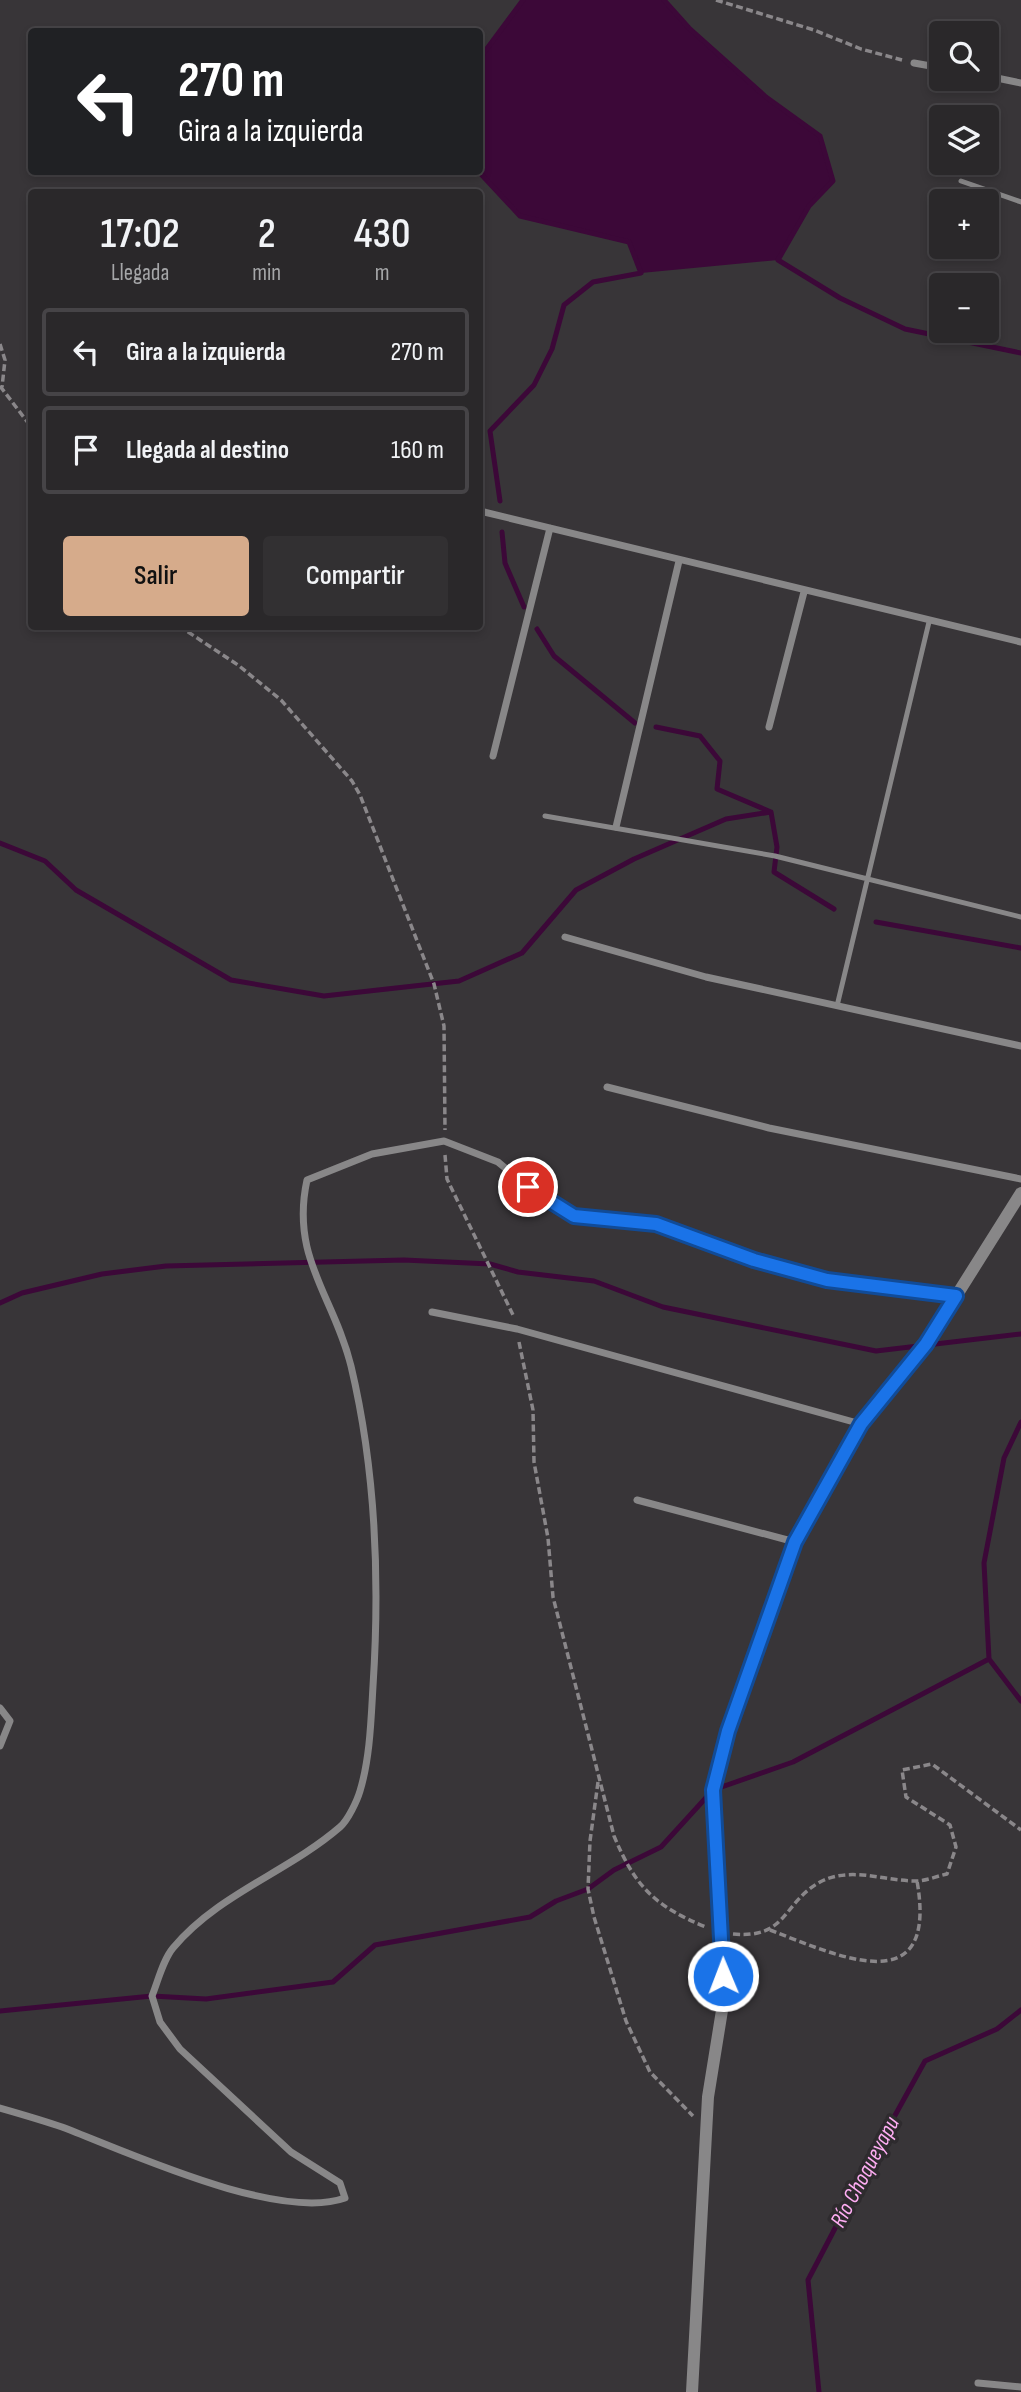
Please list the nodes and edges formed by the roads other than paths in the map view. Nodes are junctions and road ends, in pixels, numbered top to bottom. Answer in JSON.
{"nodes":[{"id":1,"x":914,"y":63,"type":"road end"},
{"id":2,"x":929,"y":66,"type":"edge"},
{"id":3,"x":999,"y":78,"type":"edge"},
{"id":4,"x":1021,"y":83,"type":"edge"},
{"id":5,"x":961,"y":181,"type":"dead end"},
{"id":6,"x":1021,"y":202,"type":"edge"},
{"id":7,"x":483,"y":512,"type":"edge"},
{"id":8,"x":550,"y":528,"type":"junction"},
{"id":9,"x":679,"y":561,"type":"junction"},
{"id":10,"x":804,"y":592,"type":"junction"},
{"id":11,"x":929,"y":622,"type":"junction"},
{"id":12,"x":1021,"y":642,"type":"edge"},
{"id":13,"x":769,"y":727,"type":"dead end"},
{"id":14,"x":493,"y":756,"type":"dead end"},
{"id":15,"x":545,"y":816,"type":"dead end"},
{"id":16,"x":616,"y":827,"type":"junction"},
{"id":17,"x":867,"y":879,"type":"junction"},
{"id":18,"x":1021,"y":917,"type":"edge"},
{"id":19,"x":565,"y":937,"type":"dead end"},
{"id":20,"x":837,"y":1006,"type":"junction"},
{"id":21,"x":1021,"y":1046,"type":"edge"},
{"id":22,"x":607,"y":1087,"type":"dead end"},
{"id":23,"x":1021,"y":1179,"type":"edge"},
{"id":24,"x":1021,"y":1193,"type":"edge"},
{"id":25,"x":956,"y":1296,"type":"junction"},
{"id":26,"x":432,"y":1312,"type":"dead end"},
{"id":27,"x":861,"y":1424,"type":"junction"},
{"id":28,"x":637,"y":1500,"type":"dead end"},
{"id":29,"x":795,"y":1542,"type":"junction"},
{"id":30,"x":0,"y":1709,"type":"edge"},
{"id":31,"x":0,"y":1746,"type":"edge"},
{"id":32,"x":0,"y":2108,"type":"edge"},
{"id":33,"x":978,"y":2383,"type":"dead end"},
{"id":34,"x":1021,"y":2387,"type":"edge"},
{"id":35,"x":692,"y":2392,"type":"edge"}],
"edges":[{"from":1,"to":2,"type":"street"},
{"from":3,"to":4,"type":"street"},
{"from":5,"to":6,"type":"lane"},
{"from":7,"to":8,"type":"street"},
{"from":8,"to":9,"type":"street"},
{"from":8,"to":14,"type":"street"},
{"from":9,"to":10,"type":"street"},
{"from":9,"to":16,"type":"street"},
{"from":10,"to":11,"type":"street"},
{"from":10,"to":13,"type":"street"},
{"from":11,"to":12,"type":"street"},
{"from":11,"to":17,"type":"lane"},
{"from":15,"to":16,"type":"lane"},
{"from":16,"to":17,"type":"lane"},
{"from":17,"to":18,"type":"lane"},
{"from":17,"to":20,"type":"lane"},
{"from":19,"to":20,"type":"street"},
{"from":20,"to":21,"type":"street"},
{"from":22,"to":23,"type":"street"},
{"from":24,"to":25,"type":"street"},
{"from":25,"to":27,"type":"street"},
{"from":25,"to":32,"type":"street"},
{"from":26,"to":27,"type":"street"},
{"from":27,"to":29,"type":"street"},
{"from":28,"to":29,"type":"street"},
{"from":29,"to":35,"type":"street"},
{"from":30,"to":31,"type":"street"},
{"from":33,"to":34,"type":"street"}]}
